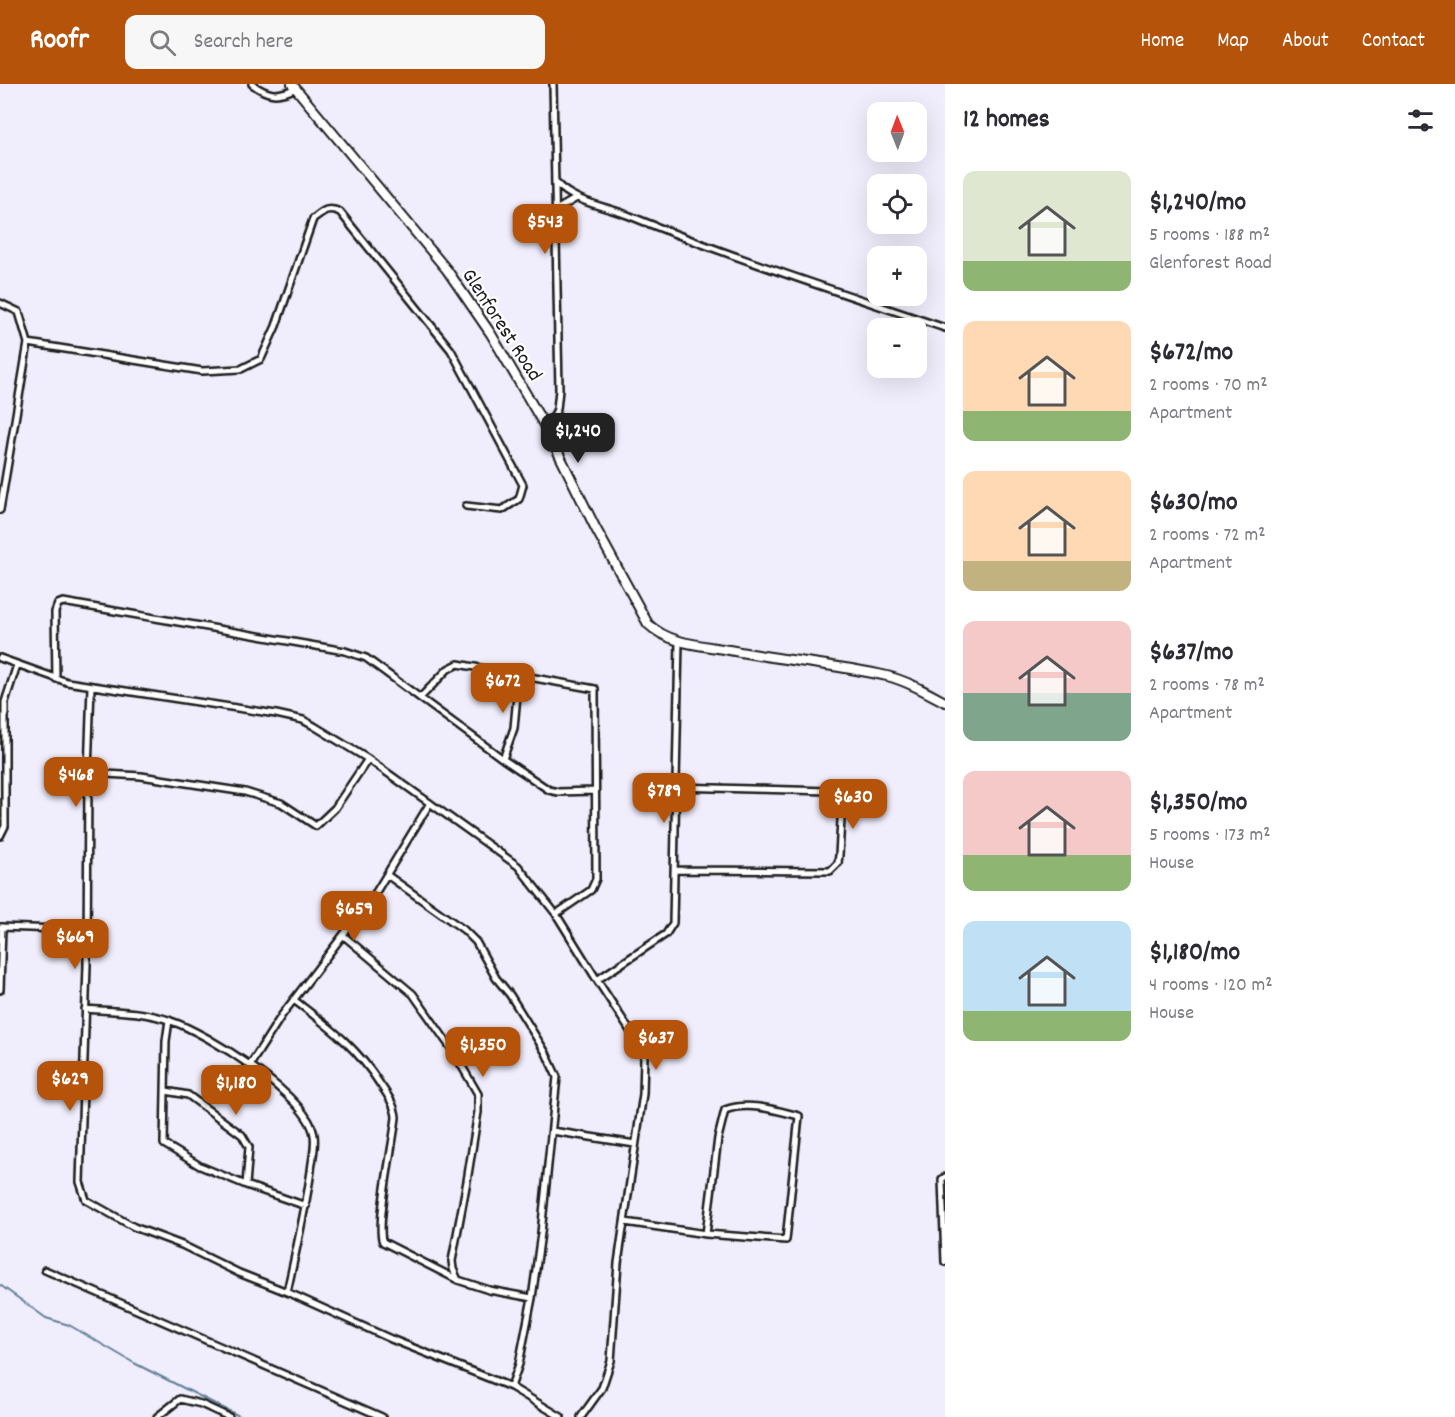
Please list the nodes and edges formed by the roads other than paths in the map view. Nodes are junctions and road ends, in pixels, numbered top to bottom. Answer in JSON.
{"nodes":[{"id":1,"x":252,"y":84,"type":"edge"},
{"id":2,"x":553,"y":84,"type":"edge"},
{"id":3,"x":294,"y":86,"type":"edge"},
{"id":4,"x":556,"y":183,"type":"junction"},
{"id":5,"x":575,"y":199,"type":"junction"},
{"id":6,"x":556,"y":210,"type":"junction"},
{"id":7,"x":0,"y":303,"type":"edge"},
{"id":8,"x":945,"y":328,"type":"edge"},
{"id":9,"x":28,"y":343,"type":"junction"},
{"id":10,"x":547,"y":430,"type":"junction"},
{"id":11,"x":466,"y":506,"type":"dead end"},
{"id":12,"x":0,"y":510,"type":"edge"},
{"id":13,"x":679,"y":641,"type":"junction"},
{"id":14,"x":0,"y":658,"type":"edge"},
{"id":15,"x":16,"y":665,"type":"junction"},
{"id":16,"x":519,"y":674,"type":"junction"},
{"id":17,"x":56,"y":679,"type":"junction"},
{"id":18,"x":91,"y":686,"type":"junction"},
{"id":19,"x":420,"y":698,"type":"junction"},
{"id":20,"x":945,"y":702,"type":"edge"},
{"id":21,"x":368,"y":759,"type":"junction"},
{"id":22,"x":502,"y":759,"type":"junction"},
{"id":23,"x":88,"y":773,"type":"junction"},
{"id":24,"x":675,"y":787,"type":"junction"},
{"id":25,"x":594,"y":791,"type":"junction"},
{"id":26,"x":430,"y":803,"type":"junction"},
{"id":27,"x":0,"y":836,"type":"edge"},
{"id":28,"x":675,"y":870,"type":"junction"},
{"id":29,"x":387,"y":875,"type":"junction"},
{"id":30,"x":556,"y":914,"type":"junction"},
{"id":31,"x":1,"y":927,"type":"edge"},
{"id":32,"x":87,"y":930,"type":"junction"},
{"id":33,"x":344,"y":936,"type":"junction"},
{"id":34,"x":597,"y":980,"type":"junction"},
{"id":35,"x":0,"y":990,"type":"edge"},
{"id":36,"x":294,"y":1000,"type":"junction"},
{"id":37,"x":85,"y":1009,"type":"junction"},
{"id":38,"x":169,"y":1020,"type":"junction"},
{"id":39,"x":250,"y":1065,"type":"junction"},
{"id":40,"x":166,"y":1091,"type":"junction"},
{"id":41,"x":552,"y":1131,"type":"junction"},
{"id":42,"x":635,"y":1144,"type":"junction"},
{"id":43,"x":945,"y":1178,"type":"edge"},
{"id":44,"x":246,"y":1185,"type":"junction"},
{"id":45,"x":306,"y":1206,"type":"junction"},
{"id":46,"x":625,"y":1222,"type":"junction"},
{"id":47,"x":706,"y":1234,"type":"junction"},
{"id":48,"x":945,"y":1262,"type":"edge"},
{"id":49,"x":45,"y":1269,"type":"dead end"},
{"id":50,"x":458,"y":1280,"type":"junction"},
{"id":51,"x":287,"y":1292,"type":"junction"},
{"id":52,"x":532,"y":1298,"type":"junction"},
{"id":53,"x":511,"y":1387,"type":"junction"},
{"id":54,"x":157,"y":1417,"type":"edge"},
{"id":55,"x":229,"y":1417,"type":"edge"},
{"id":56,"x":382,"y":1417,"type":"edge"},
{"id":57,"x":561,"y":1417,"type":"edge"},
{"id":58,"x":581,"y":1417,"type":"edge"}],
"edges":[{"from":1,"to":3,"type":"street"},
{"from":2,"to":4,"type":"street"},
{"from":3,"to":10,"type":"street","name":"Glenforest Road"},
{"from":4,"to":5,"type":"street"},
{"from":4,"to":6,"type":"street"},
{"from":5,"to":6,"type":"street"},
{"from":5,"to":8,"type":"street"},
{"from":6,"to":10,"type":"street"},
{"from":7,"to":9,"type":"street"},
{"from":9,"to":11,"type":"street"},
{"from":9,"to":12,"type":"street"},
{"from":10,"to":13,"type":"street","name":"Glenforest Road"},
{"from":13,"to":20,"type":"street","name":"Glenforest Road"},
{"from":13,"to":24,"type":"street"},
{"from":14,"to":15,"type":"street"},
{"from":15,"to":17,"type":"street"},
{"from":15,"to":27,"type":"street"},
{"from":16,"to":19,"type":"street"},
{"from":16,"to":22,"type":"street"},
{"from":16,"to":25,"type":"street"},
{"from":17,"to":18,"type":"street"},
{"from":17,"to":19,"type":"street"},
{"from":18,"to":21,"type":"street"},
{"from":18,"to":23,"type":"street"},
{"from":19,"to":22,"type":"street"},
{"from":21,"to":23,"type":"street"},
{"from":21,"to":26,"type":"street"},
{"from":22,"to":25,"type":"street"},
{"from":23,"to":32,"type":"street"},
{"from":24,"to":28,"type":"street"},
{"from":24,"to":28,"type":"street"},
{"from":25,"to":30,"type":"street"},
{"from":26,"to":29,"type":"street"},
{"from":26,"to":30,"type":"street"},
{"from":28,"to":34,"type":"street"},
{"from":29,"to":33,"type":"street"},
{"from":29,"to":41,"type":"street"},
{"from":30,"to":34,"type":"street"},
{"from":31,"to":32,"type":"street"},
{"from":31,"to":35,"type":"street"},
{"from":32,"to":37,"type":"street"},
{"from":33,"to":36,"type":"street"},
{"from":33,"to":50,"type":"street"},
{"from":34,"to":42,"type":"street"},
{"from":36,"to":39,"type":"street"},
{"from":36,"to":50,"type":"street"},
{"from":37,"to":38,"type":"street"},
{"from":37,"to":51,"type":"street"},
{"from":38,"to":39,"type":"street"},
{"from":38,"to":40,"type":"street"},
{"from":39,"to":45,"type":"street"},
{"from":40,"to":44,"type":"street"},
{"from":40,"to":44,"type":"street"},
{"from":41,"to":42,"type":"street"},
{"from":41,"to":52,"type":"street"},
{"from":42,"to":46,"type":"street"},
{"from":43,"to":48,"type":"street"},
{"from":44,"to":45,"type":"street"},
{"from":45,"to":51,"type":"street"},
{"from":46,"to":47,"type":"street"},
{"from":46,"to":58,"type":"street"},
{"from":47,"to":47,"type":"street"},
{"from":49,"to":56,"type":"street"},
{"from":50,"to":52,"type":"street"},
{"from":51,"to":53,"type":"street"},
{"from":52,"to":53,"type":"street"},
{"from":53,"to":57,"type":"street"},
{"from":54,"to":55,"type":"street"}]}
